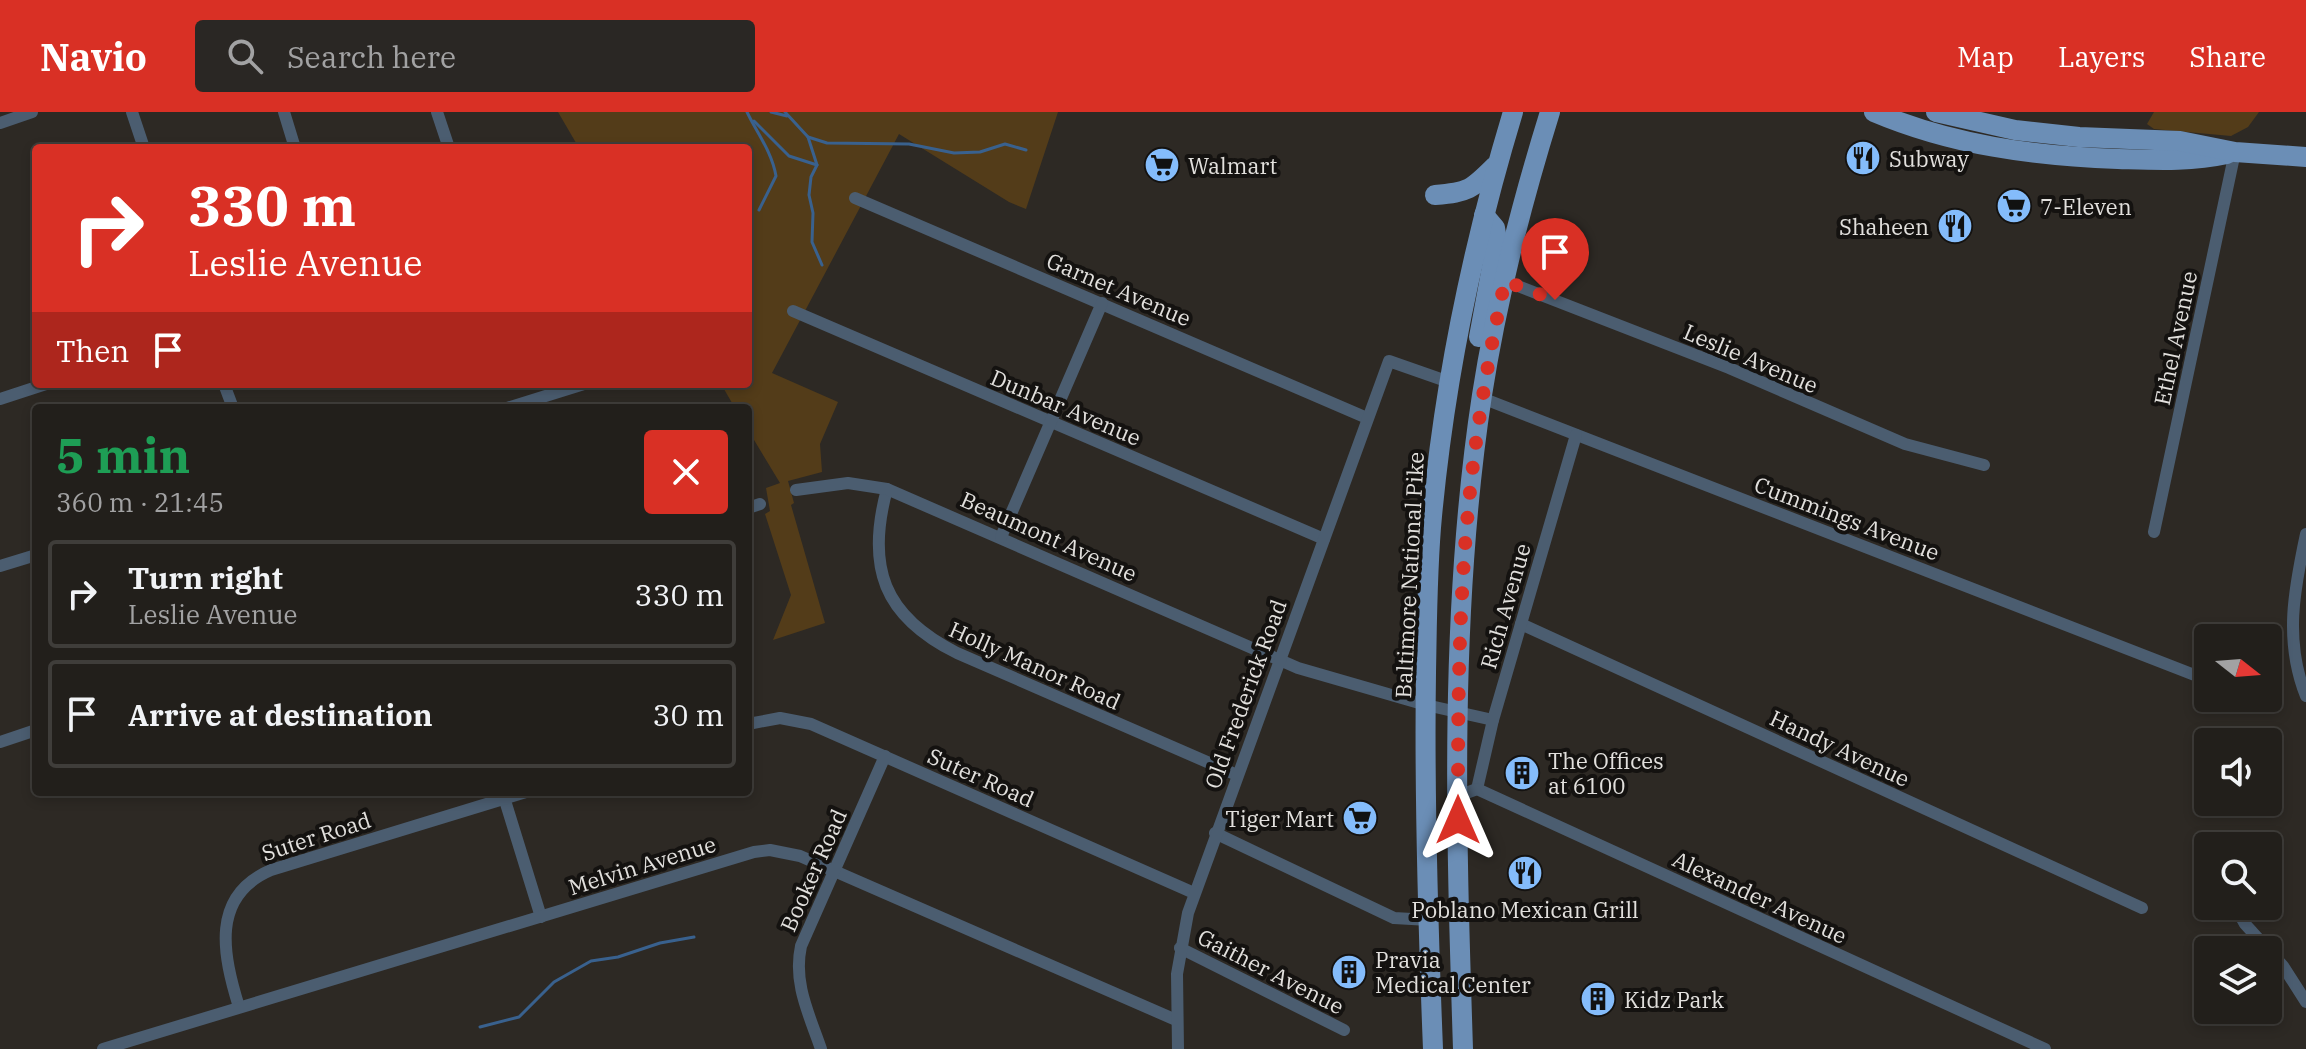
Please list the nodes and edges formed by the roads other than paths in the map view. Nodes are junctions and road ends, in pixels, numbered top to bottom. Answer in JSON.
{"nodes":[{"id":1,"x":32,"y":112,"type":"edge"},
{"id":2,"x":132,"y":112,"type":"edge"},
{"id":3,"x":284,"y":112,"type":"edge"},
{"id":4,"x":437,"y":112,"type":"edge"},
{"id":5,"x":1513,"y":112,"type":"edge"},
{"id":6,"x":1550,"y":112,"type":"edge"},
{"id":7,"x":1557,"y":112,"type":"edge"},
{"id":8,"x":1874,"y":112,"type":"edge"},
{"id":9,"x":1936,"y":112,"type":"edge"},
{"id":10,"x":0,"y":123,"type":"edge"},
{"id":11,"x":143,"y":144,"type":"edge"},
{"id":12,"x":294,"y":144,"type":"edge"},
{"id":13,"x":448,"y":144,"type":"edge"},
{"id":14,"x":2235,"y":152,"type":"junction"},
{"id":15,"x":2306,"y":157,"type":"edge"},
{"id":16,"x":1497,"y":163,"type":"junction"},
{"id":17,"x":1531,"y":174,"type":"junction"},
{"id":18,"x":1435,"y":195,"type":"dead end"},
{"id":19,"x":855,"y":198,"type":"dead end"},
{"id":20,"x":1484,"y":215,"type":"junction"},
{"id":21,"x":1505,"y":281,"type":"junction"},
{"id":22,"x":1102,"y":303,"type":"junction"},
{"id":23,"x":793,"y":311,"type":"dead end"},
{"id":24,"x":1449,"y":382,"type":"junction"},
{"id":25,"x":34,"y":388,"type":"edge"},
{"id":26,"x":571,"y":388,"type":"edge"},
{"id":27,"x":1482,"y":398,"type":"junction"},
{"id":28,"x":0,"y":399,"type":"edge"},
{"id":29,"x":520,"y":404,"type":"edge"},
{"id":30,"x":1367,"y":418,"type":"junction"},
{"id":31,"x":1051,"y":422,"type":"junction"},
{"id":32,"x":1576,"y":435,"type":"junction"},
{"id":33,"x":1984,"y":465,"type":"dead end"},
{"id":34,"x":887,"y":489,"type":"junction"},
{"id":35,"x":796,"y":490,"type":"dead end"},
{"id":36,"x":2154,"y":532,"type":"dead end"},
{"id":37,"x":2306,"y":534,"type":"edge"},
{"id":38,"x":1001,"y":537,"type":"junction"},
{"id":39,"x":1324,"y":539,"type":"junction"},
{"id":40,"x":32,"y":556,"type":"edge"},
{"id":41,"x":0,"y":566,"type":"edge"},
{"id":42,"x":1521,"y":624,"type":"junction"},
{"id":43,"x":1280,"y":659,"type":"junction"},
{"id":44,"x":2194,"y":675,"type":"edge"},
{"id":45,"x":2306,"y":696,"type":"edge"},
{"id":46,"x":1426,"y":705,"type":"junction"},
{"id":47,"x":1459,"y":713,"type":"junction"},
{"id":48,"x":1493,"y":720,"type":"junction"},
{"id":49,"x":752,"y":723,"type":"edge"},
{"id":50,"x":32,"y":731,"type":"edge"},
{"id":51,"x":0,"y":742,"type":"edge"},
{"id":52,"x":885,"y":756,"type":"junction"},
{"id":53,"x":1237,"y":775,"type":"junction"},
{"id":54,"x":1468,"y":793,"type":"junction"},
{"id":55,"x":500,"y":796,"type":"edge"},
{"id":56,"x":503,"y":796,"type":"edge"},
{"id":57,"x":1215,"y":833,"type":"junction"},
{"id":58,"x":835,"y":871,"type":"junction"},
{"id":59,"x":1194,"y":893,"type":"junction"},
{"id":60,"x":2142,"y":908,"type":"dead end"},
{"id":61,"x":541,"y":917,"type":"junction"},
{"id":62,"x":1429,"y":920,"type":"junction"},
{"id":63,"x":2243,"y":920,"type":"edge"},
{"id":64,"x":1180,"y":948,"type":"junction"},
{"id":65,"x":2306,"y":1002,"type":"edge"},
{"id":66,"x":239,"y":1007,"type":"junction"},
{"id":67,"x":1176,"y":1020,"type":"junction"},
{"id":68,"x":1344,"y":1030,"type":"dead end"},
{"id":69,"x":103,"y":1049,"type":"edge"},
{"id":70,"x":821,"y":1049,"type":"edge"},
{"id":71,"x":1178,"y":1049,"type":"edge"},
{"id":72,"x":1433,"y":1049,"type":"edge"},
{"id":73,"x":1463,"y":1049,"type":"edge"},
{"id":74,"x":2045,"y":1049,"type":"edge"}],
"edges":[{"from":1,"to":10,"type":"street"},
{"from":2,"to":11,"type":"street"},
{"from":3,"to":12,"type":"street"},
{"from":4,"to":13,"type":"street"},
{"from":5,"to":16,"type":"main road","name":"Baltimore National Pike"},
{"from":6,"to":17,"type":"main road"},
{"from":7,"to":17,"type":"main road"},
{"from":8,"to":14,"type":"main road"},
{"from":9,"to":14,"type":"main road"},
{"from":14,"to":15,"type":"main road"},
{"from":14,"to":36,"type":"street","name":"Ethel Avenue"},
{"from":16,"to":18,"type":"main road"},
{"from":16,"to":20,"type":"main road","name":"Baltimore National Pike"},
{"from":17,"to":21,"type":"main road"},
{"from":19,"to":22,"type":"street","name":"Garnet Avenue"},
{"from":20,"to":24,"type":"main road","name":"Baltimore National Pike"},
{"from":20,"to":27,"type":"main road"},
{"from":21,"to":27,"type":"main road"},
{"from":21,"to":33,"type":"street","name":"Leslie Avenue"},
{"from":22,"to":30,"type":"street","name":"Garnet Avenue"},
{"from":22,"to":31,"type":"street"},
{"from":23,"to":31,"type":"street","name":"Dunbar Avenue"},
{"from":24,"to":30,"type":"street","name":"Old Frederick Road"},
{"from":24,"to":46,"type":"main road","name":"Baltimore National Pike"},
{"from":25,"to":28,"type":"street"},
{"from":26,"to":29,"type":"street"},
{"from":27,"to":32,"type":"street","name":"Cummings Avenue"},
{"from":27,"to":47,"type":"main road"},
{"from":30,"to":39,"type":"street","name":"Old Frederick Road"},
{"from":31,"to":38,"type":"street"},
{"from":31,"to":39,"type":"street","name":"Dunbar Avenue"},
{"from":32,"to":42,"type":"street","name":"Rich Avenue"},
{"from":32,"to":44,"type":"street","name":"Cummings Avenue"},
{"from":34,"to":35,"type":"street","name":"Beaumont Avenue"},
{"from":34,"to":38,"type":"street","name":"Beaumont Avenue"},
{"from":34,"to":53,"type":"street","name":"Holly Manor Road"},
{"from":37,"to":45,"type":"street"},
{"from":38,"to":43,"type":"street","name":"Beaumont Avenue"},
{"from":39,"to":43,"type":"street","name":"Old Frederick Road"},
{"from":40,"to":41,"type":"street"},
{"from":42,"to":48,"type":"street","name":"Rich Avenue"},
{"from":42,"to":60,"type":"street","name":"Handy Avenue"},
{"from":43,"to":46,"type":"street","name":"Beaumont Avenue"},
{"from":43,"to":53,"type":"street","name":"Old Frederick Road"},
{"from":46,"to":47,"type":"street","name":"Beaumont Avenue"},
{"from":46,"to":62,"type":"main road","name":"Baltimore National Pike"},
{"from":47,"to":48,"type":"street","name":"Beaumont Avenue"},
{"from":47,"to":54,"type":"main road"},
{"from":48,"to":54,"type":"street","name":"Rich Avenue"},
{"from":49,"to":52,"type":"street","name":"Suter Road"},
{"from":50,"to":51,"type":"street"},
{"from":52,"to":58,"type":"street","name":"Booker Road"},
{"from":52,"to":59,"type":"street","name":"Suter Road"},
{"from":53,"to":57,"type":"street","name":"Old Frederick Road"},
{"from":54,"to":73,"type":"main road"},
{"from":54,"to":74,"type":"street","name":"Alexander Avenue"},
{"from":55,"to":66,"type":"street","name":"Suter Road"},
{"from":56,"to":61,"type":"street"},
{"from":57,"to":59,"type":"street","name":"Old Frederick Road"},
{"from":57,"to":62,"type":"street"},
{"from":58,"to":61,"type":"street","name":"Melvin Avenue"},
{"from":58,"to":67,"type":"street","name":"Melvin Avenue"},
{"from":58,"to":70,"type":"street","name":"Booker Road"},
{"from":59,"to":64,"type":"street","name":"Old Frederick Road"},
{"from":61,"to":66,"type":"street","name":"Melvin Avenue"},
{"from":62,"to":72,"type":"main road","name":"Baltimore National Pike"},
{"from":63,"to":65,"type":"street"},
{"from":64,"to":67,"type":"street","name":"Old Frederick Road"},
{"from":64,"to":68,"type":"street","name":"Gaither Avenue"},
{"from":66,"to":69,"type":"street","name":"Melvin Avenue"},
{"from":67,"to":71,"type":"street","name":"Old Frederick Road"}]}
